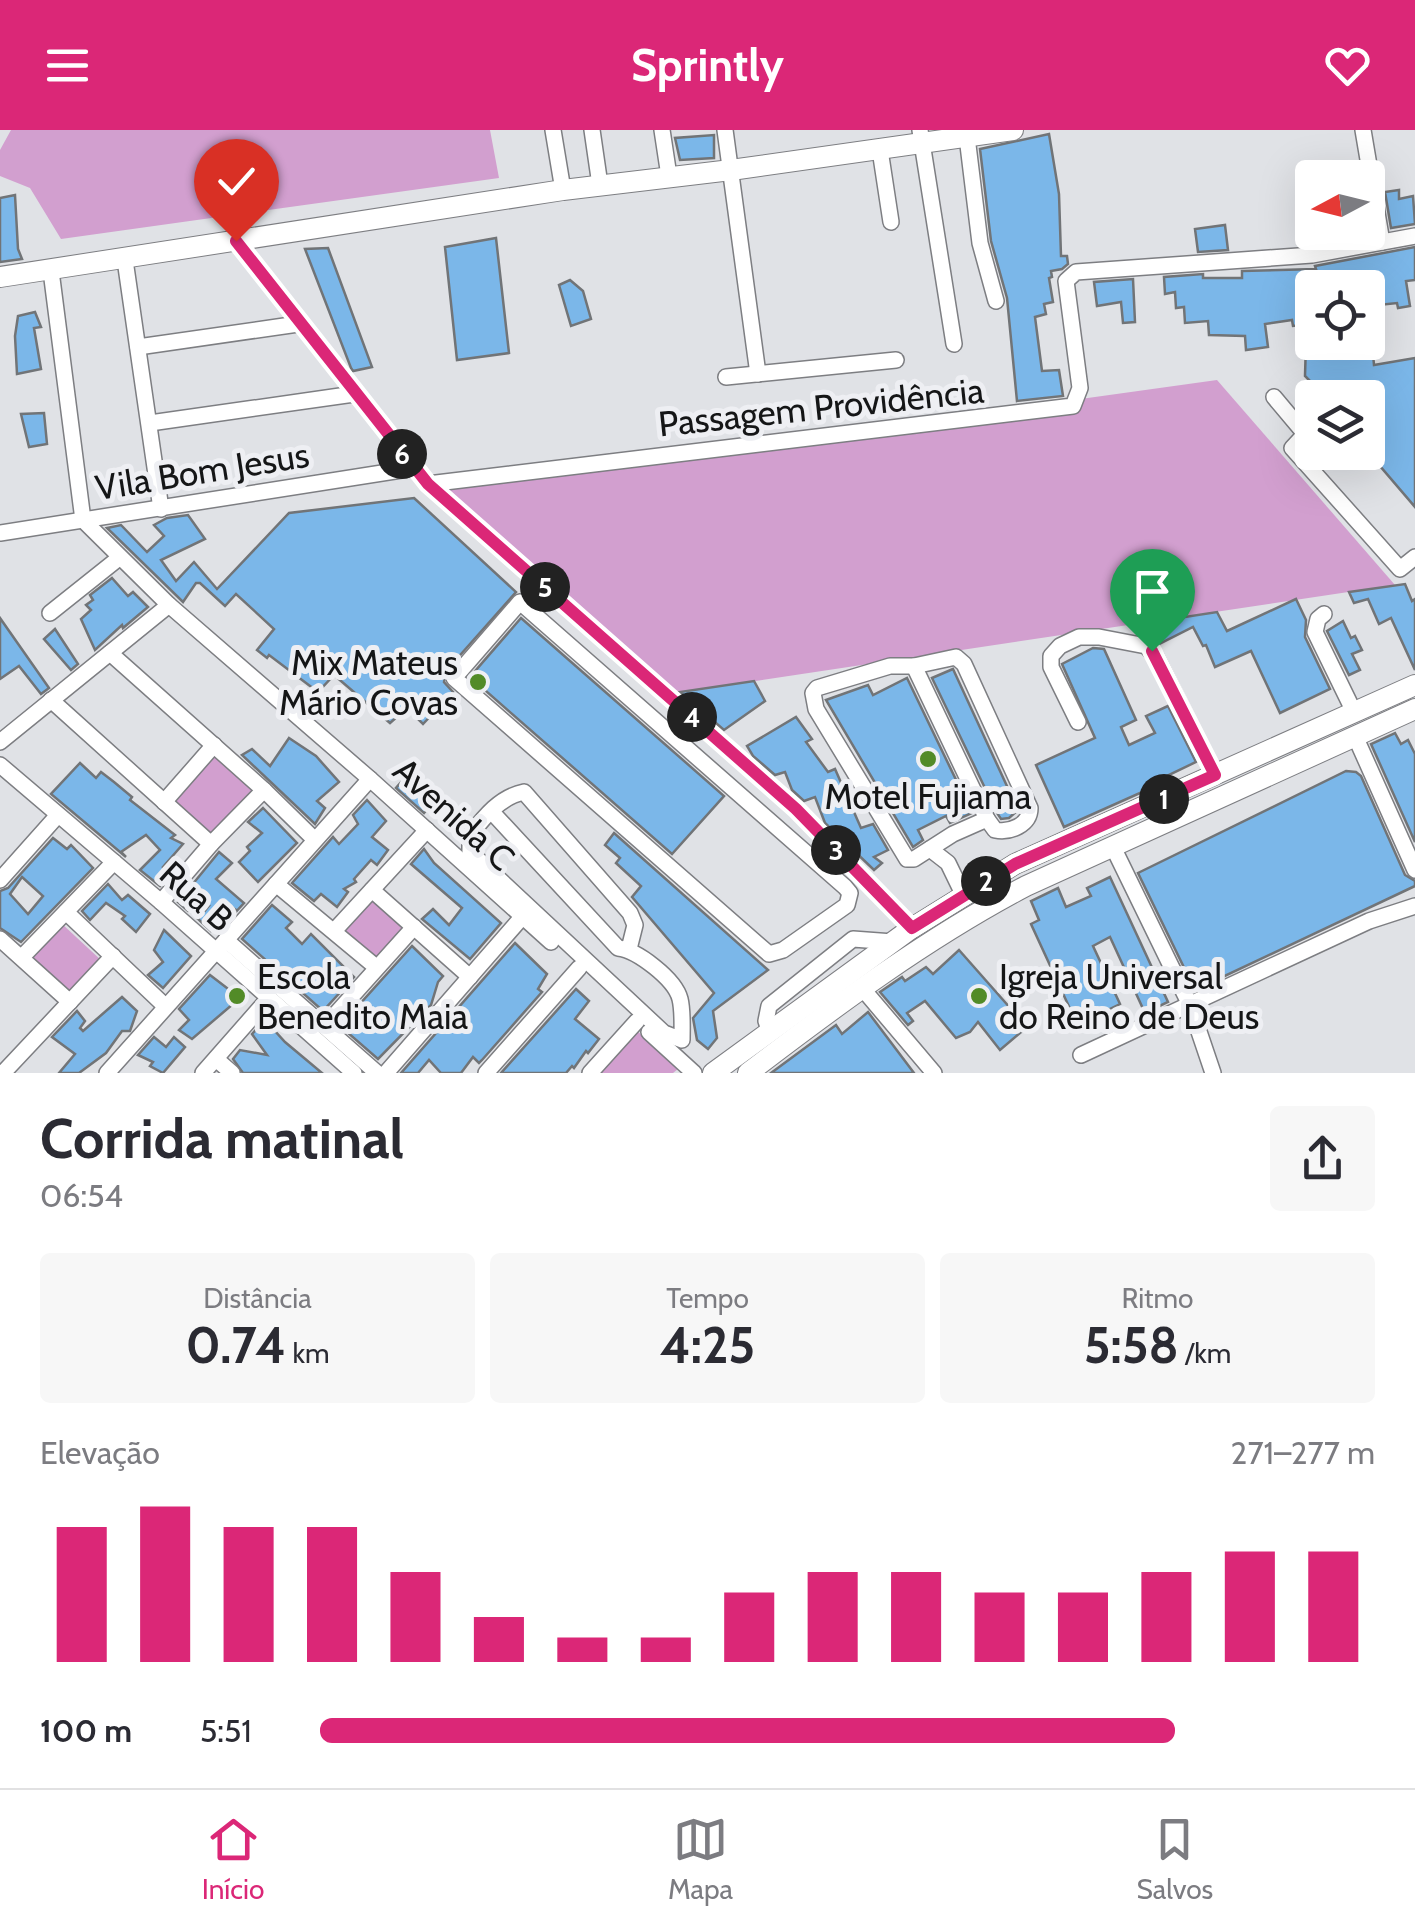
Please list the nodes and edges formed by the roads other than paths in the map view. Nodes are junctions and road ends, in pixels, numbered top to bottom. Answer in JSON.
{"nodes":[{"id":1,"x":554,"y":130,"type":"edge"},
{"id":2,"x":592,"y":130,"type":"edge"},
{"id":3,"x":662,"y":130,"type":"edge"},
{"id":4,"x":725,"y":130,"type":"edge"},
{"id":5,"x":1013,"y":130,"type":"edge"},
{"id":6,"x":1363,"y":130,"type":"edge"},
{"id":7,"x":921,"y":137,"type":"edge"},
{"id":8,"x":967,"y":137,"type":"junction"},
{"id":9,"x":880,"y":150,"type":"junction"},
{"id":10,"x":1368,"y":160,"type":"edge"},
{"id":11,"x":731,"y":170,"type":"junction"},
{"id":12,"x":669,"y":176,"type":"junction"},
{"id":13,"x":600,"y":185,"type":"junction"},
{"id":14,"x":563,"y":190,"type":"junction"},
{"id":15,"x":891,"y":222,"type":"dead end"},
{"id":16,"x":1415,"y":236,"type":"edge"},
{"id":17,"x":236,"y":241,"type":"junction"},
{"id":18,"x":1385,"y":241,"type":"edge"},
{"id":19,"x":1339,"y":250,"type":"edge"},
{"id":20,"x":125,"y":260,"type":"junction"},
{"id":21,"x":51,"y":271,"type":"junction"},
{"id":22,"x":0,"y":278,"type":"edge"},
{"id":23,"x":996,"y":301,"type":"dead end"},
{"id":24,"x":298,"y":324,"type":"junction"},
{"id":25,"x":954,"y":344,"type":"dead end"},
{"id":26,"x":138,"y":348,"type":"junction"},
{"id":27,"x":896,"y":360,"type":"dead end"},
{"id":28,"x":758,"y":374,"type":"junction"},
{"id":29,"x":726,"y":377,"type":"dead end"},
{"id":30,"x":354,"y":394,"type":"junction"},
{"id":31,"x":1274,"y":397,"type":"dead end"},
{"id":32,"x":150,"y":424,"type":"junction"},
{"id":33,"x":414,"y":468,"type":"junction"},
{"id":34,"x":428,"y":484,"type":"junction"},
{"id":35,"x":161,"y":509,"type":"junction"},
{"id":36,"x":83,"y":520,"type":"junction"},
{"id":37,"x":0,"y":533,"type":"edge"},
{"id":38,"x":1415,"y":557,"type":"edge"},
{"id":39,"x":119,"y":558,"type":"junction"},
{"id":40,"x":169,"y":605,"type":"junction"},
{"id":41,"x":50,"y":612,"type":"dead end"},
{"id":42,"x":1324,"y":614,"type":"dead end"},
{"id":43,"x":110,"y":653,"type":"junction"},
{"id":44,"x":914,"y":666,"type":"junction"},
{"id":45,"x":1415,"y":684,"type":"edge"},
{"id":46,"x":51,"y":700,"type":"junction"},
{"id":47,"x":1415,"y":709,"type":"edge"},
{"id":48,"x":1354,"y":712,"type":"junction"},
{"id":49,"x":1078,"y":722,"type":"dead end"},
{"id":50,"x":1355,"y":736,"type":"junction"},
{"id":51,"x":0,"y":742,"type":"edge"},
{"id":52,"x":214,"y":746,"type":"junction"},
{"id":53,"x":0,"y":766,"type":"edge"},
{"id":54,"x":1215,"y":775,"type":"junction"},
{"id":55,"x":370,"y":779,"type":"junction"},
{"id":56,"x":264,"y":790,"type":"junction"},
{"id":57,"x":164,"y":802,"type":"junction"},
{"id":58,"x":491,"y":811,"type":"junction"},
{"id":59,"x":58,"y":815,"type":"junction"},
{"id":60,"x":986,"y":820,"type":"junction"},
{"id":61,"x":427,"y":830,"type":"junction"},
{"id":62,"x":314,"y":839,"type":"junction"},
{"id":63,"x":211,"y":844,"type":"junction"},
{"id":64,"x":1113,"y":847,"type":"junction"},
{"id":65,"x":930,"y":849,"type":"junction"},
{"id":66,"x":114,"y":862,"type":"junction"},
{"id":67,"x":1415,"y":870,"type":"edge"},
{"id":68,"x":0,"y":880,"type":"edge"},
{"id":69,"x":276,"y":884,"type":"junction"},
{"id":70,"x":372,"y":890,"type":"junction"},
{"id":71,"x":963,"y":894,"type":"junction"},
{"id":72,"x":161,"y":902,"type":"junction"},
{"id":73,"x":1415,"y":906,"type":"edge"},
{"id":74,"x":66,"y":912,"type":"junction"},
{"id":75,"x":522,"y":916,"type":"junction"},
{"id":76,"x":821,"y":925,"type":"junction"},
{"id":77,"x":414,"y":927,"type":"junction"},
{"id":78,"x":912,"y":928,"type":"junction"},
{"id":79,"x":334,"y":932,"type":"junction"},
{"id":80,"x":0,"y":939,"type":"edge"},
{"id":81,"x":220,"y":946,"type":"junction"},
{"id":82,"x":842,"y":948,"type":"junction"},
{"id":83,"x":629,"y":949,"type":"junction"},
{"id":84,"x":886,"y":955,"type":"junction"},
{"id":85,"x":113,"y":956,"type":"junction"},
{"id":86,"x":22,"y":957,"type":"junction"},
{"id":87,"x":376,"y":967,"type":"junction"},
{"id":88,"x":580,"y":968,"type":"junction"},
{"id":89,"x":470,"y":976,"type":"junction"},
{"id":90,"x":862,"y":988,"type":"junction"},
{"id":91,"x":268,"y":999,"type":"junction"},
{"id":92,"x":70,"y":1002,"type":"junction"},
{"id":93,"x":1190,"y":1005,"type":"junction"},
{"id":94,"x":166,"y":1006,"type":"junction"},
{"id":95,"x":809,"y":1014,"type":"junction"},
{"id":96,"x":637,"y":1021,"type":"junction"},
{"id":97,"x":325,"y":1026,"type":"junction"},
{"id":98,"x":769,"y":1030,"type":"junction"},
{"id":99,"x":1080,"y":1055,"type":"dead end"},
{"id":100,"x":216,"y":1059,"type":"junction"},
{"id":101,"x":8,"y":1067,"type":"edge"},
{"id":102,"x":107,"y":1073,"type":"edge"},
{"id":103,"x":203,"y":1073,"type":"edge"},
{"id":104,"x":232,"y":1073,"type":"edge"},
{"id":105,"x":354,"y":1073,"type":"edge"},
{"id":106,"x":376,"y":1073,"type":"edge"},
{"id":107,"x":386,"y":1073,"type":"edge"},
{"id":108,"x":486,"y":1073,"type":"edge"},
{"id":109,"x":590,"y":1073,"type":"edge"},
{"id":110,"x":694,"y":1073,"type":"edge"},
{"id":111,"x":713,"y":1073,"type":"edge"},
{"id":112,"x":749,"y":1073,"type":"edge"},
{"id":113,"x":934,"y":1073,"type":"edge"},
{"id":114,"x":1213,"y":1073,"type":"edge"}],
"edges":[{"from":1,"to":14,"type":"street"},
{"from":2,"to":13,"type":"street"},
{"from":3,"to":12,"type":"street"},
{"from":4,"to":11,"type":"street"},
{"from":5,"to":8,"type":"main road"},
{"from":6,"to":10,"type":"street"},
{"from":7,"to":8,"type":"main road"},
{"from":7,"to":9,"type":"main road"},
{"from":7,"to":25,"type":"street"},
{"from":8,"to":23,"type":"street"},
{"from":9,"to":11,"type":"main road"},
{"from":9,"to":15,"type":"street"},
{"from":11,"to":12,"type":"main road"},
{"from":11,"to":28,"type":"street"},
{"from":12,"to":13,"type":"main road"},
{"from":13,"to":14,"type":"main road"},
{"from":14,"to":17,"type":"main road"},
{"from":16,"to":18,"type":"street"},
{"from":17,"to":20,"type":"main road"},
{"from":17,"to":24,"type":"street"},
{"from":19,"to":34,"type":"street","name":"Passagem Providência"},
{"from":20,"to":21,"type":"main road"},
{"from":20,"to":26,"type":"street"},
{"from":21,"to":22,"type":"main road"},
{"from":21,"to":36,"type":"street"},
{"from":24,"to":26,"type":"street"},
{"from":24,"to":30,"type":"street"},
{"from":26,"to":32,"type":"street"},
{"from":27,"to":28,"type":"street"},
{"from":28,"to":29,"type":"street"},
{"from":30,"to":32,"type":"street"},
{"from":30,"to":33,"type":"street"},
{"from":31,"to":38,"type":"street"},
{"from":32,"to":35,"type":"street"},
{"from":33,"to":34,"type":"street"},
{"from":33,"to":35,"type":"street","name":"Vila Bom Jesus"},
{"from":34,"to":78,"type":"street"},
{"from":35,"to":36,"type":"street","name":"Vila Bom Jesus"},
{"from":36,"to":37,"type":"street","name":"Vila Bom Jesus"},
{"from":36,"to":39,"type":"street","name":"Avenida C"},
{"from":39,"to":40,"type":"street","name":"Avenida C"},
{"from":39,"to":41,"type":"street"},
{"from":40,"to":43,"type":"street"},
{"from":40,"to":55,"type":"street","name":"Avenida C"},
{"from":42,"to":48,"type":"street"},
{"from":43,"to":46,"type":"street"},
{"from":43,"to":52,"type":"street"},
{"from":44,"to":60,"type":"street"},
{"from":44,"to":60,"type":"street"},
{"from":44,"to":65,"type":"street"},
{"from":45,"to":48,"type":"main road"},
{"from":46,"to":51,"type":"street"},
{"from":46,"to":57,"type":"street"},
{"from":47,"to":50,"type":"main road"},
{"from":48,"to":54,"type":"main road"},
{"from":49,"to":54,"type":"street"},
{"from":50,"to":64,"type":"main road"},
{"from":50,"to":67,"type":"street"},
{"from":52,"to":56,"type":"street"},
{"from":52,"to":57,"type":"street"},
{"from":53,"to":59,"type":"street","name":"Rua B"},
{"from":54,"to":71,"type":"main road"},
{"from":55,"to":61,"type":"street","name":"Avenida C"},
{"from":55,"to":62,"type":"street"},
{"from":56,"to":62,"type":"street"},
{"from":56,"to":63,"type":"street"},
{"from":57,"to":63,"type":"street"},
{"from":58,"to":83,"type":"street"},
{"from":58,"to":83,"type":"street"},
{"from":58,"to":83,"type":"street"},
{"from":59,"to":66,"type":"street","name":"Rua B"},
{"from":59,"to":68,"type":"street"},
{"from":60,"to":65,"type":"street"},
{"from":61,"to":70,"type":"street"},
{"from":61,"to":75,"type":"street","name":"Avenida C"},
{"from":62,"to":69,"type":"street"},
{"from":63,"to":72,"type":"street"},
{"from":64,"to":84,"type":"main road"},
{"from":64,"to":93,"type":"street"},
{"from":65,"to":71,"type":"street"},
{"from":66,"to":72,"type":"street","name":"Rua B"},
{"from":66,"to":74,"type":"street"},
{"from":69,"to":79,"type":"street"},
{"from":69,"to":81,"type":"street"},
{"from":70,"to":77,"type":"street"},
{"from":70,"to":79,"type":"street"},
{"from":71,"to":78,"type":"main road"},
{"from":72,"to":81,"type":"street","name":"Rua B"},
{"from":73,"to":93,"type":"street"},
{"from":74,"to":85,"type":"street"},
{"from":74,"to":86,"type":"street"},
{"from":75,"to":88,"type":"street","name":"Avenida C"},
{"from":75,"to":89,"type":"street"},
{"from":76,"to":76,"type":"street"},
{"from":76,"to":82,"type":"street"},
{"from":77,"to":87,"type":"street"},
{"from":77,"to":89,"type":"street"},
{"from":78,"to":84,"type":"main road"},
{"from":79,"to":87,"type":"street"},
{"from":80,"to":86,"type":"street"},
{"from":81,"to":91,"type":"street","name":"Rua B"},
{"from":81,"to":94,"type":"street"},
{"from":81,"to":97,"type":"street","name":"Rua B"},
{"from":82,"to":84,"type":"street"},
{"from":82,"to":98,"type":"street"},
{"from":84,"to":90,"type":"main road"},
{"from":84,"to":95,"type":"main road"},
{"from":85,"to":92,"type":"street"},
{"from":85,"to":94,"type":"street"},
{"from":86,"to":92,"type":"street"},
{"from":87,"to":97,"type":"street"},
{"from":88,"to":96,"type":"street","name":"Avenida C"},
{"from":88,"to":108,"type":"street"},
{"from":89,"to":107,"type":"street"},
{"from":90,"to":95,"type":"main road"},
{"from":90,"to":113,"type":"street"},
{"from":91,"to":100,"type":"street"},
{"from":91,"to":105,"type":"street","name":"Rua B"},
{"from":92,"to":101,"type":"street"},
{"from":93,"to":99,"type":"street"},
{"from":93,"to":114,"type":"street"},
{"from":94,"to":102,"type":"street"},
{"from":95,"to":98,"type":"main road"},
{"from":95,"to":112,"type":"main road"},
{"from":96,"to":109,"type":"street"},
{"from":96,"to":110,"type":"street","name":"Avenida C"},
{"from":97,"to":106,"type":"street","name":"Rua B"},
{"from":98,"to":111,"type":"main road"},
{"from":100,"to":103,"type":"street"},
{"from":100,"to":104,"type":"street"}]}
